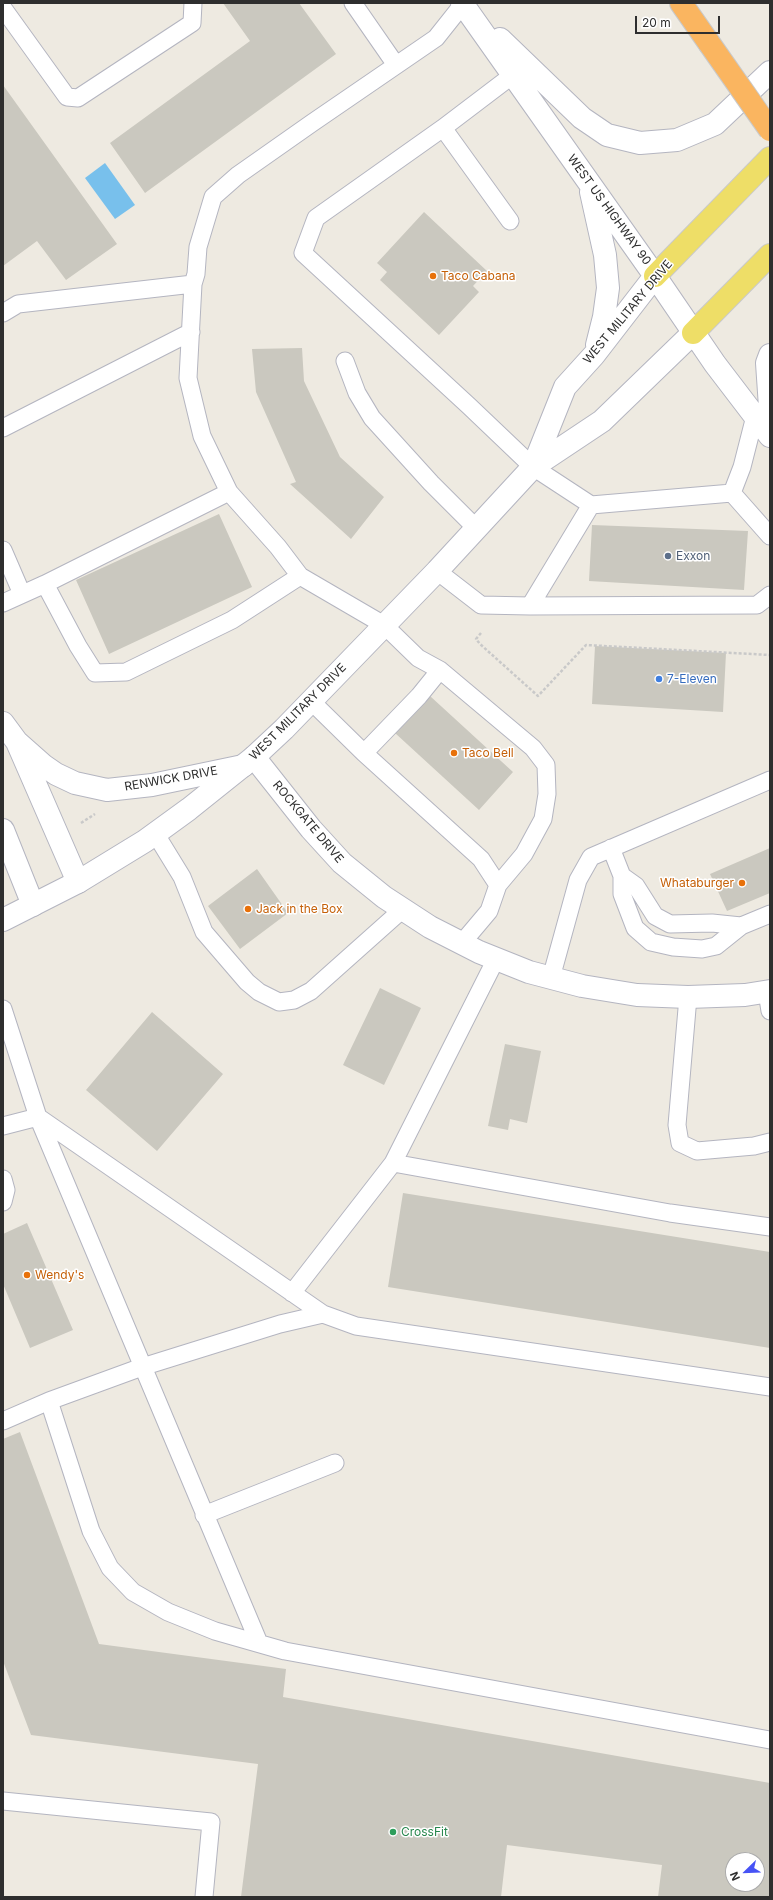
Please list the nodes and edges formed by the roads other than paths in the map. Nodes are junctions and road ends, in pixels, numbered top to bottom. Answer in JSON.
{"nodes":[{"id":1,"x":193,"y":3,"type":"edge"},
{"id":2,"x":353,"y":3,"type":"edge"},
{"id":3,"x":681,"y":3,"type":"edge"},
{"id":4,"x":463,"y":4,"type":"edge"},
{"id":5,"x":3,"y":8,"type":"edge"},
{"id":6,"x":396,"y":65,"type":"junction"},
{"id":7,"x":520,"y":70,"type":"junction"},
{"id":8,"x":770,"y":72,"type":"edge"},
{"id":9,"x":443,"y":128,"type":"junction"},
{"id":10,"x":770,"y":130,"type":"edge"},
{"id":11,"x":770,"y":158,"type":"edge"},
{"id":12,"x":589,"y":184,"type":"junction"},
{"id":13,"x":510,"y":221,"type":"dead end"},
{"id":14,"x":770,"y":255,"type":"edge"},
{"id":15,"x":656,"y":276,"type":"junction"},
{"id":16,"x":193,"y":284,"type":"junction"},
{"id":17,"x":3,"y":313,"type":"edge"},
{"id":18,"x":191,"y":332,"type":"junction"},
{"id":19,"x":694,"y":333,"type":"junction"},
{"id":20,"x":594,"y":355,"type":"junction"},
{"id":21,"x":770,"y":355,"type":"edge"},
{"id":22,"x":345,"y":361,"type":"dead end"},
{"id":23,"x":762,"y":411,"type":"edge"},
{"id":24,"x":3,"y":428,"type":"edge"},
{"id":25,"x":770,"y":436,"type":"edge"},
{"id":26,"x":533,"y":467,"type":"junction"},
{"id":27,"x":229,"y":492,"type":"junction"},
{"id":28,"x":732,"y":493,"type":"junction"},
{"id":29,"x":592,"y":505,"type":"junction"},
{"id":30,"x":476,"y":528,"type":"junction"},
{"id":31,"x":770,"y":536,"type":"edge"},
{"id":32,"x":3,"y":550,"type":"edge"},
{"id":33,"x":437,"y":571,"type":"junction"},
{"id":34,"x":300,"y":576,"type":"junction"},
{"id":35,"x":45,"y":584,"type":"junction"},
{"id":36,"x":22,"y":594,"type":"junction"},
{"id":37,"x":770,"y":595,"type":"edge"},
{"id":38,"x":3,"y":603,"type":"edge"},
{"id":39,"x":530,"y":606,"type":"junction"},
{"id":40,"x":384,"y":624,"type":"junction"},
{"id":41,"x":440,"y":670,"type":"junction"},
{"id":42,"x":311,"y":701,"type":"junction"},
{"id":43,"x":3,"y":723,"type":"edge"},
{"id":44,"x":17,"y":742,"type":"junction"},
{"id":45,"x":364,"y":753,"type":"junction"},
{"id":46,"x":248,"y":762,"type":"junction"},
{"id":47,"x":770,"y":780,"type":"edge"},
{"id":48,"x":3,"y":830,"type":"edge"},
{"id":49,"x":155,"y":833,"type":"junction"},
{"id":50,"x":611,"y":848,"type":"junction"},
{"id":51,"x":622,"y":876,"type":"junction"},
{"id":52,"x":78,"y":882,"type":"junction"},
{"id":53,"x":498,"y":885,"type":"junction"},
{"id":54,"x":34,"y":905,"type":"junction"},
{"id":55,"x":403,"y":910,"type":"junction"},
{"id":56,"x":770,"y":914,"type":"edge"},
{"id":57,"x":3,"y":920,"type":"edge"},
{"id":58,"x":742,"y":926,"type":"junction"},
{"id":59,"x":462,"y":943,"type":"junction"},
{"id":60,"x":496,"y":959,"type":"junction"},
{"id":61,"x":551,"y":978,"type":"junction"},
{"id":62,"x":688,"y":998,"type":"junction"},
{"id":63,"x":769,"y":998,"type":"edge"},
{"id":64,"x":3,"y":1009,"type":"edge"},
{"id":65,"x":38,"y":1117,"type":"junction"},
{"id":66,"x":3,"y":1126,"type":"edge"},
{"id":67,"x":770,"y":1142,"type":"edge"},
{"id":68,"x":393,"y":1163,"type":"junction"},
{"id":69,"x":3,"y":1179,"type":"edge"},
{"id":70,"x":3,"y":1202,"type":"edge"},
{"id":71,"x":770,"y":1227,"type":"edge"},
{"id":72,"x":292,"y":1293,"type":"junction"},
{"id":73,"x":323,"y":1314,"type":"junction"},
{"id":74,"x":142,"y":1367,"type":"junction"},
{"id":75,"x":770,"y":1387,"type":"edge"},
{"id":76,"x":49,"y":1401,"type":"junction"},
{"id":77,"x":3,"y":1421,"type":"edge"},
{"id":78,"x":334,"y":1463,"type":"dead end"},
{"id":79,"x":204,"y":1515,"type":"junction"},
{"id":80,"x":259,"y":1643,"type":"junction"},
{"id":81,"x":770,"y":1740,"type":"edge"},
{"id":82,"x":3,"y":1801,"type":"edge"},
{"id":83,"x":204,"y":1897,"type":"edge"}],
"edges":[{"from":1,"to":5,"type":"lane"},
{"from":2,"to":6,"type":"lane"},
{"from":3,"to":10,"type":"highway","bridge":true},
{"from":4,"to":6,"type":"lane"},
{"from":4,"to":7,"type":"main road"},
{"from":6,"to":16,"type":"lane"},
{"from":7,"to":8,"type":"main road"},
{"from":7,"to":9,"type":"lane"},
{"from":7,"to":12,"type":"main road","name":"WEST US HIGHWAY 90"},
{"from":9,"to":13,"type":"lane"},
{"from":9,"to":26,"type":"lane"},
{"from":11,"to":15,"type":"main road","name":"WEST MILITARY DRIVE"},
{"from":12,"to":15,"type":"main road","name":"WEST US HIGHWAY 90"},
{"from":12,"to":20,"type":"main road"},
{"from":14,"to":19,"type":"main road","name":"WEST MILITARY DRIVE"},
{"from":15,"to":19,"type":"main road","name":"WEST US HIGHWAY 90"},
{"from":15,"to":20,"type":"main road","name":"WEST MILITARY DRIVE"},
{"from":16,"to":17,"type":"lane"},
{"from":16,"to":18,"type":"lane"},
{"from":18,"to":24,"type":"lane"},
{"from":18,"to":27,"type":"lane"},
{"from":19,"to":23,"type":"main road","name":"WEST US HIGHWAY 90"},
{"from":19,"to":26,"type":"main road","name":"WEST MILITARY DRIVE"},
{"from":20,"to":26,"type":"main road","name":"WEST MILITARY DRIVE"},
{"from":21,"to":23,"type":"main road"},
{"from":22,"to":30,"type":"lane"},
{"from":23,"to":25,"type":"main road","name":"WEST US HIGHWAY 90"},
{"from":23,"to":28,"type":"lane"},
{"from":26,"to":29,"type":"lane"},
{"from":26,"to":30,"type":"main road","name":"WEST MILITARY DRIVE"},
{"from":27,"to":34,"type":"lane"},
{"from":27,"to":35,"type":"lane"},
{"from":28,"to":29,"type":"lane"},
{"from":28,"to":31,"type":"lane"},
{"from":29,"to":39,"type":"lane"},
{"from":30,"to":33,"type":"main road","name":"WEST MILITARY DRIVE"},
{"from":32,"to":36,"type":"lane"},
{"from":33,"to":39,"type":"lane"},
{"from":33,"to":40,"type":"main road","name":"WEST MILITARY DRIVE"},
{"from":34,"to":35,"type":"lane"},
{"from":34,"to":40,"type":"lane"},
{"from":35,"to":36,"type":"lane"},
{"from":36,"to":38,"type":"lane"},
{"from":37,"to":39,"type":"lane"},
{"from":40,"to":41,"type":"lane"},
{"from":40,"to":42,"type":"main road","name":"WEST MILITARY DRIVE"},
{"from":41,"to":45,"type":"lane"},
{"from":41,"to":53,"type":"lane"},
{"from":42,"to":45,"type":"lane"},
{"from":42,"to":46,"type":"main road","name":"WEST MILITARY DRIVE"},
{"from":43,"to":44,"type":"main road","name":"RENWICK DRIVE"},
{"from":44,"to":46,"type":"main road","name":"RENWICK DRIVE"},
{"from":44,"to":52,"type":"main road","name":"RENWICK DRIVE"},
{"from":45,"to":53,"type":"lane"},
{"from":46,"to":49,"type":"main road","name":"WEST MILITARY DRIVE"},
{"from":46,"to":55,"type":"main road","name":"ROCKGATE DRIVE"},
{"from":47,"to":50,"type":"lane"},
{"from":48,"to":54,"type":"main road"},
{"from":49,"to":52,"type":"main road","name":"WEST MILITARY DRIVE"},
{"from":49,"to":55,"type":"lane"},
{"from":50,"to":51,"type":"lane"},
{"from":50,"to":61,"type":"lane"},
{"from":51,"to":58,"type":"lane"},
{"from":51,"to":58,"type":"lane"},
{"from":52,"to":54,"type":"main road","name":"WEST MILITARY DRIVE"},
{"from":53,"to":59,"type":"lane"},
{"from":54,"to":57,"type":"main road","name":"WEST MILITARY DRIVE"},
{"from":55,"to":59,"type":"main road","name":"ROCKGATE DRIVE"},
{"from":56,"to":58,"type":"lane"},
{"from":59,"to":60,"type":"main road","name":"ROCKGATE DRIVE"},
{"from":60,"to":61,"type":"main road","name":"ROCKGATE DRIVE"},
{"from":60,"to":68,"type":"lane"},
{"from":61,"to":62,"type":"main road","name":"ROCKGATE DRIVE"},
{"from":62,"to":63,"type":"main road","name":"ROCKGATE DRIVE"},
{"from":62,"to":67,"type":"lane"},
{"from":64,"to":65,"type":"lane"},
{"from":65,"to":66,"type":"lane"},
{"from":65,"to":72,"type":"lane"},
{"from":65,"to":74,"type":"lane"},
{"from":68,"to":71,"type":"lane"},
{"from":68,"to":72,"type":"lane"},
{"from":69,"to":70,"type":"lane"},
{"from":72,"to":73,"type":"lane"},
{"from":73,"to":74,"type":"lane"},
{"from":73,"to":75,"type":"lane"},
{"from":74,"to":76,"type":"lane"},
{"from":74,"to":79,"type":"lane"},
{"from":76,"to":77,"type":"lane"},
{"from":76,"to":80,"type":"lane"},
{"from":78,"to":79,"type":"lane"},
{"from":79,"to":80,"type":"lane"},
{"from":80,"to":81,"type":"lane"},
{"from":82,"to":83,"type":"lane"}]}
